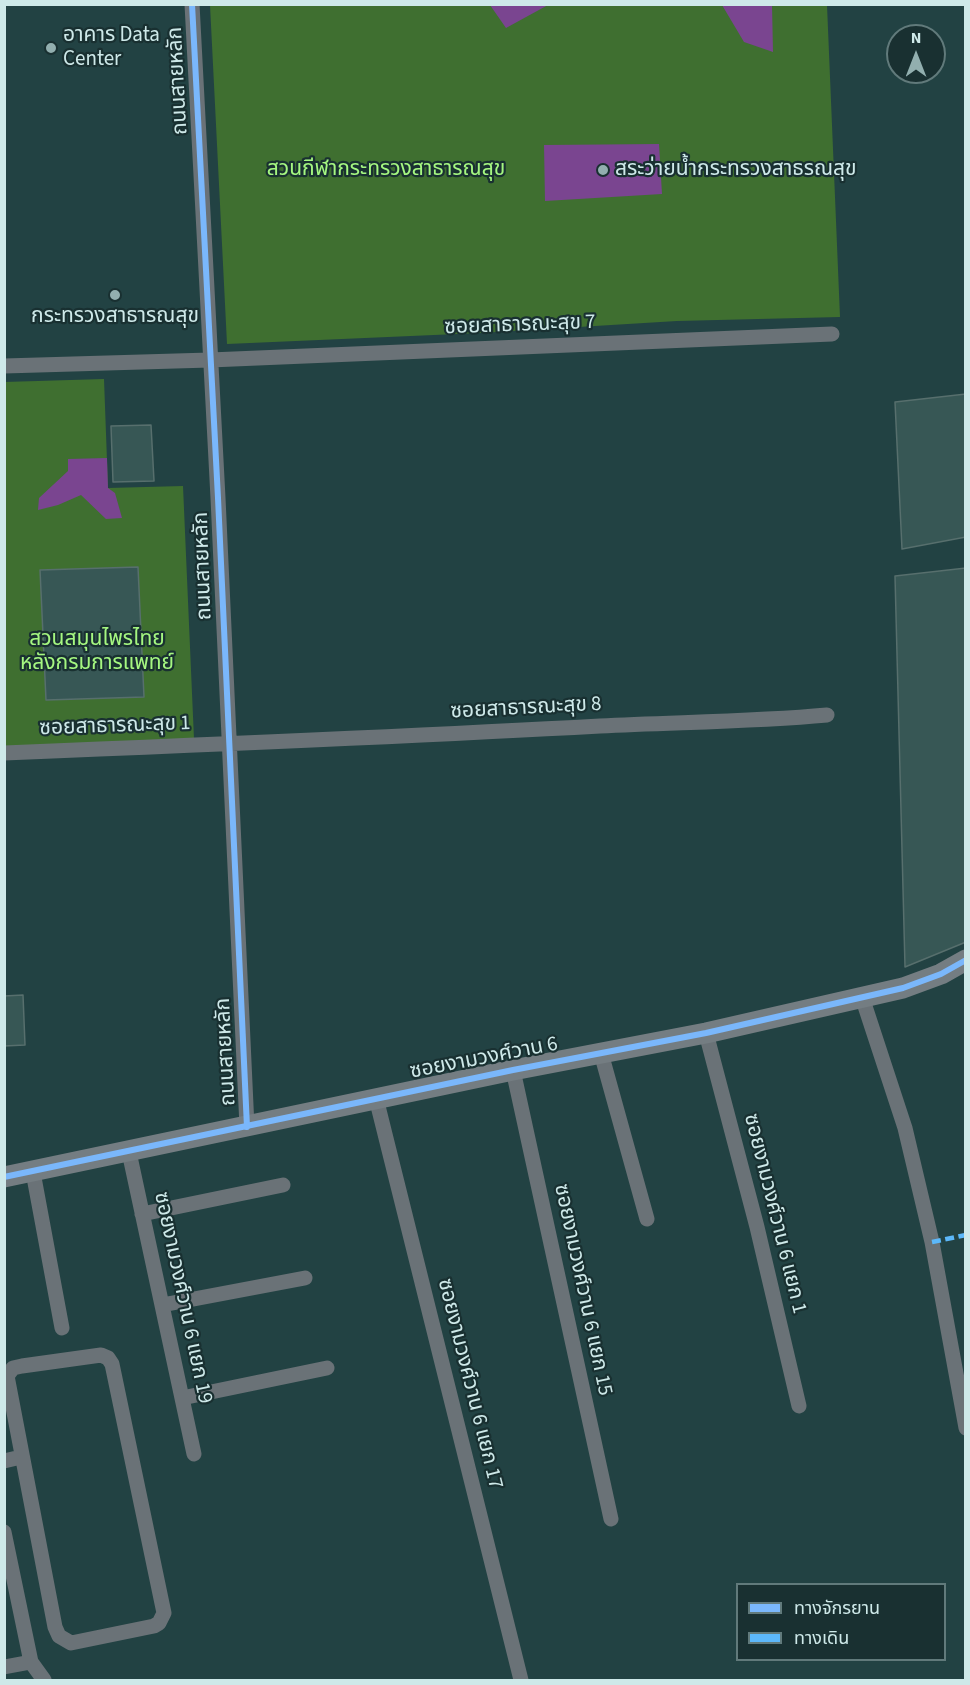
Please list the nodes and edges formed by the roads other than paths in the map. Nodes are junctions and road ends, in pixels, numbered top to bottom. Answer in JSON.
{"nodes":[{"id":1,"x":192,"y":4,"type":"edge"},
{"id":2,"x":832,"y":334,"type":"dead end"},
{"id":3,"x":210,"y":360,"type":"junction"},
{"id":4,"x":4,"y":366,"type":"edge"},
{"id":5,"x":826,"y":715,"type":"dead end"},
{"id":6,"x":228,"y":744,"type":"junction"},
{"id":7,"x":4,"y":753,"type":"edge"},
{"id":8,"x":966,"y":960,"type":"edge"},
{"id":9,"x":862,"y":997,"type":"junction"},
{"id":10,"x":706,"y":1033,"type":"junction"},
{"id":11,"x":601,"y":1053,"type":"junction"},
{"id":12,"x":513,"y":1070,"type":"junction"},
{"id":13,"x":376,"y":1098,"type":"junction"},
{"id":14,"x":247,"y":1127,"type":"junction"},
{"id":15,"x":129,"y":1152,"type":"junction"},
{"id":16,"x":33,"y":1172,"type":"junction"},
{"id":17,"x":4,"y":1177,"type":"edge"},
{"id":18,"x":283,"y":1185,"type":"dead end"},
{"id":19,"x":142,"y":1214,"type":"junction"},
{"id":20,"x":647,"y":1219,"type":"dead end"},
{"id":21,"x":305,"y":1278,"type":"dead end"},
{"id":22,"x":162,"y":1305,"type":"junction"},
{"id":23,"x":62,"y":1328,"type":"dead end"},
{"id":24,"x":327,"y":1368,"type":"dead end"},
{"id":25,"x":182,"y":1398,"type":"junction"},
{"id":26,"x":799,"y":1406,"type":"dead end"},
{"id":27,"x":966,"y":1428,"type":"edge"},
{"id":28,"x":194,"y":1454,"type":"dead end"},
{"id":29,"x":21,"y":1457,"type":"junction"},
{"id":30,"x":4,"y":1461,"type":"edge"},
{"id":31,"x":611,"y":1519,"type":"dead end"},
{"id":32,"x":4,"y":1532,"type":"edge"},
{"id":33,"x":31,"y":1662,"type":"junction"},
{"id":34,"x":4,"y":1667,"type":"edge"},
{"id":35,"x":44,"y":1680,"type":"edge"},
{"id":36,"x":521,"y":1680,"type":"edge"}],
"edges":[{"from":1,"to":3,"type":"street","name":"ถนนสายหลัก"},
{"from":2,"to":3,"type":"street","name":"ซอยสาธารณะสุข 7"},
{"from":3,"to":4,"type":"street","name":"ซอยสาธารณะสุข 7"},
{"from":3,"to":6,"type":"street","name":"ถนนสายหลัก"},
{"from":5,"to":6,"type":"street","name":"ซอยสาธารณะสุข 8"},
{"from":6,"to":7,"type":"street","name":"ซอยสาธารณะสุข 1"},
{"from":6,"to":14,"type":"street","name":"ถนนสายหลัก"},
{"from":8,"to":9,"type":"street","name":"ซอยงามวงศ์วาน 6"},
{"from":9,"to":10,"type":"street","name":"ซอยงามวงศ์วาน 6"},
{"from":9,"to":27,"type":"street"},
{"from":10,"to":11,"type":"street","name":"ซอยงามวงศ์วาน 6"},
{"from":10,"to":26,"type":"street","name":"ซอยงามวงศ์วาน 6 แยก 1"},
{"from":11,"to":12,"type":"street","name":"ซอยงามวงศ์วาน 6"},
{"from":11,"to":20,"type":"street"},
{"from":12,"to":13,"type":"street","name":"ซอยงามวงศ์วาน 6"},
{"from":12,"to":31,"type":"street","name":"ซอยงามวงศ์วาน 6 แยก 15"},
{"from":13,"to":14,"type":"street","name":"ซอยงามวงศ์วาน 6"},
{"from":13,"to":36,"type":"street","name":"ซอยงามวงศ์วาน 6 แยก 17"},
{"from":14,"to":15,"type":"street","name":"ซอยงามวงศ์วาน 6"},
{"from":15,"to":16,"type":"street","name":"ซอยงามวงศ์วาน 6"},
{"from":15,"to":19,"type":"street","name":"ซอยงามวงศ์วาน 6 แยก 19"},
{"from":16,"to":17,"type":"street","name":"ซอยงามวงศ์วาน 6"},
{"from":16,"to":23,"type":"street"},
{"from":18,"to":19,"type":"street"},
{"from":19,"to":22,"type":"street","name":"ซอยงามวงศ์วาน 6 แยก 19"},
{"from":21,"to":22,"type":"street"},
{"from":22,"to":25,"type":"street","name":"ซอยงามวงศ์วาน 6 แยก 19"},
{"from":24,"to":25,"type":"street"},
{"from":25,"to":28,"type":"street","name":"ซอยงามวงศ์วาน 6 แยก 19"},
{"from":29,"to":29,"type":"street"},
{"from":29,"to":30,"type":"street"},
{"from":32,"to":33,"type":"street"},
{"from":33,"to":34,"type":"street"},
{"from":33,"to":35,"type":"street"}]}
